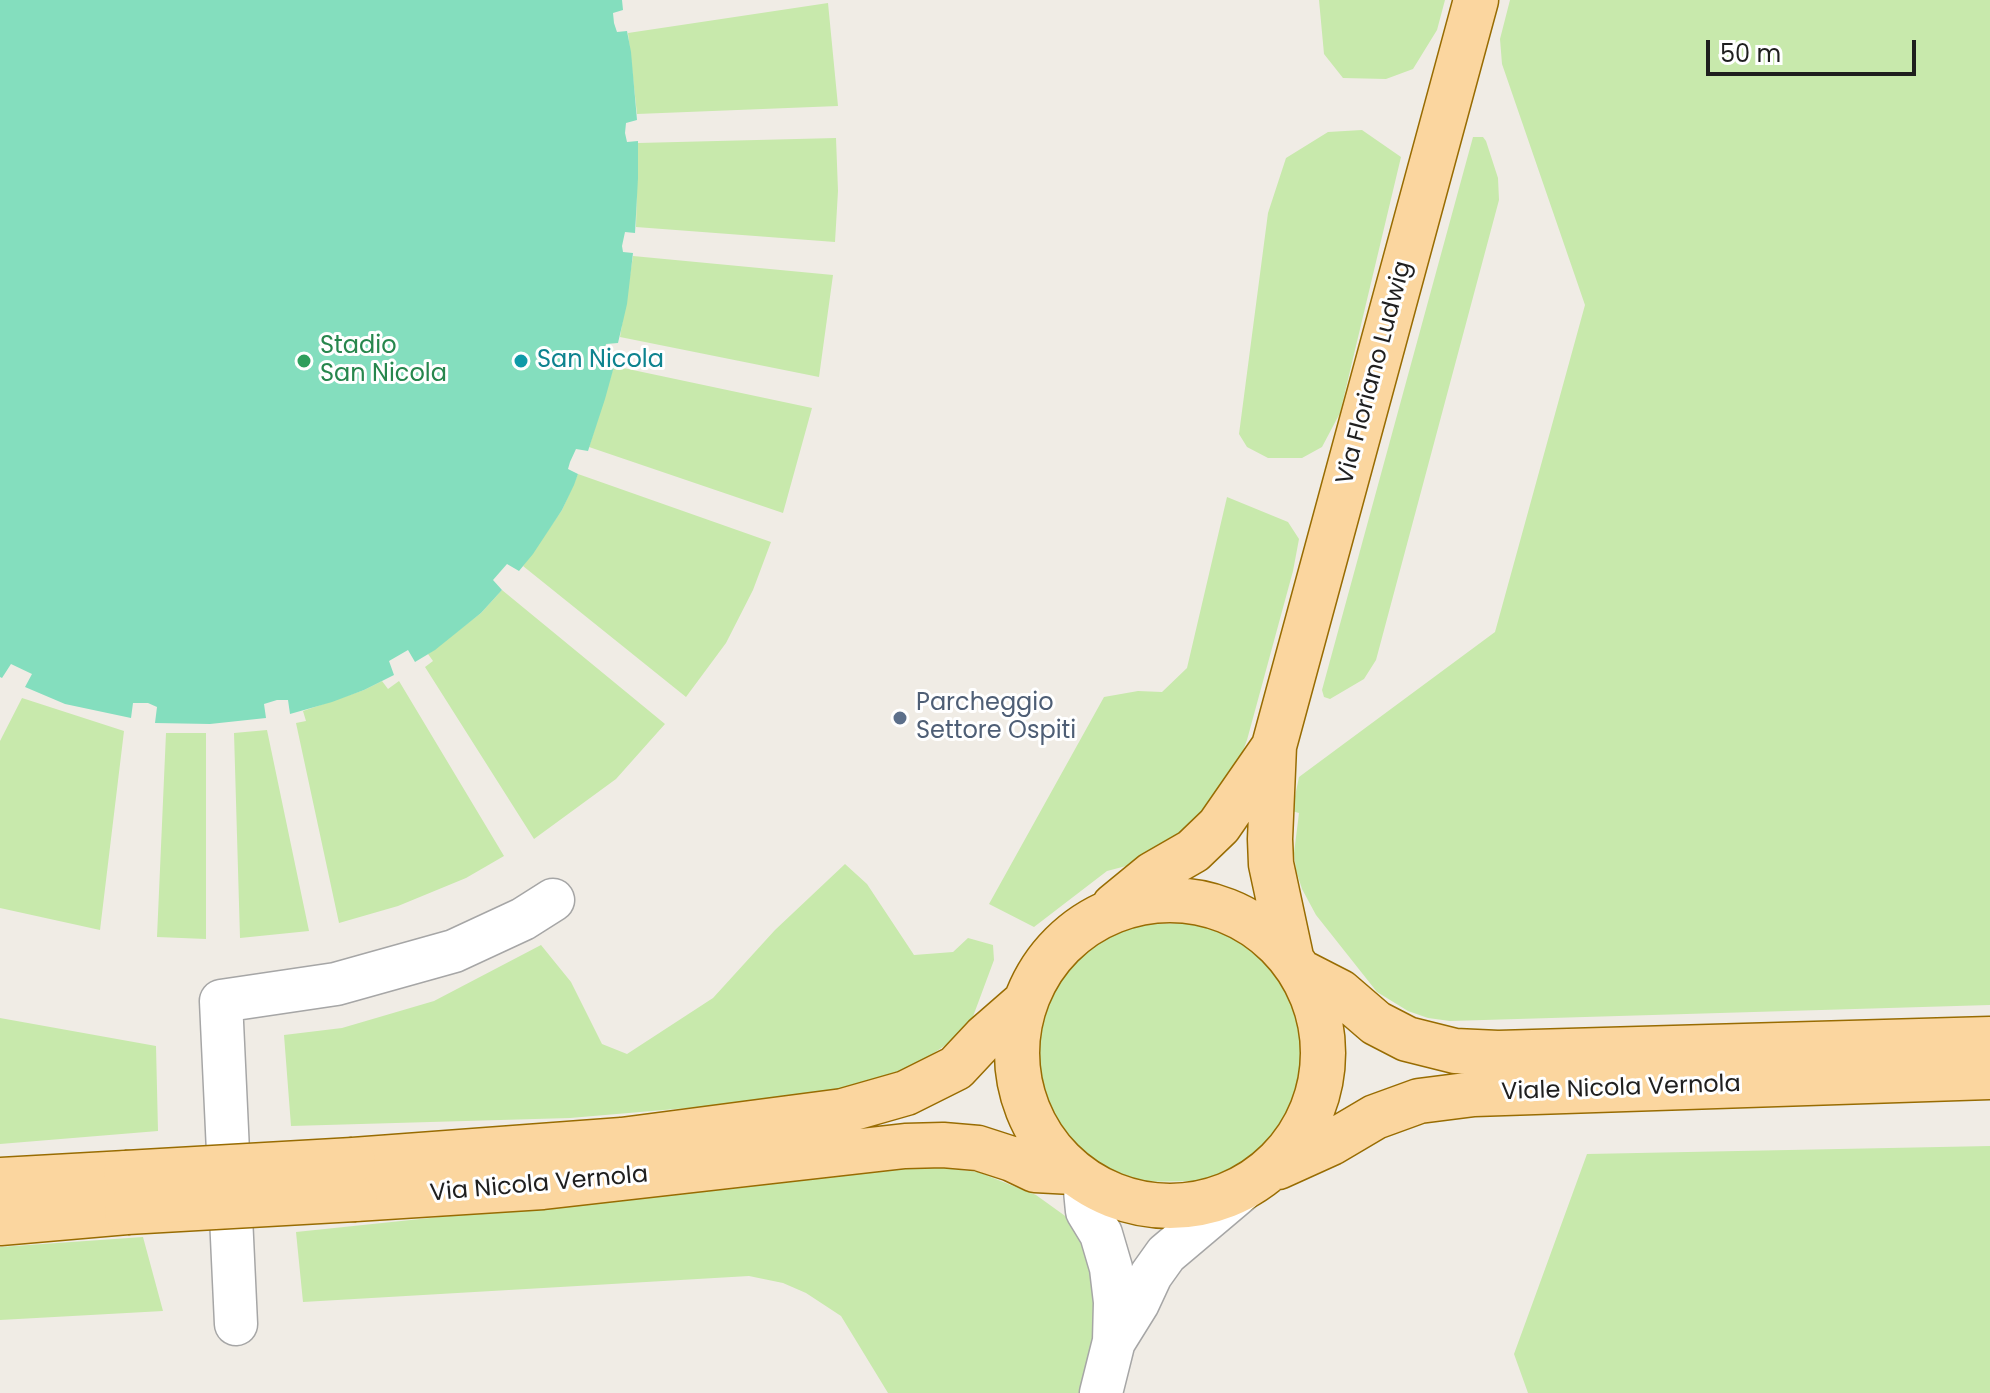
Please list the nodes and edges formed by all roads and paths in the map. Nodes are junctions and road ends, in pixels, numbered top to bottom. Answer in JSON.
{"nodes":[{"id":1,"x":1476,"y":0,"type":"edge"},
{"id":2,"x":1274,"y":746,"type":"junction"},
{"id":3,"x":553,"y":900,"type":"dead end"},
{"id":4,"x":1104,"y":914,"type":"junction"},
{"id":5,"x":1296,"y":964,"type":"junction"},
{"id":6,"x":1024,"y":1003,"type":"junction"},
{"id":7,"x":1990,"y":1039,"type":"edge"},
{"id":8,"x":1990,"y":1077,"type":"edge"},
{"id":9,"x":1078,"y":1176,"type":"junction"},
{"id":10,"x":0,"y":1180,"type":"edge"},
{"id":11,"x":354,"y":1180,"type":"junction"},
{"id":12,"x":1256,"y":1180,"type":"junction"},
{"id":13,"x":126,"y":1193,"type":"junction"},
{"id":14,"x":0,"y":1223,"type":"edge"},
{"id":15,"x":236,"y":1324,"type":"dead end"},
{"id":16,"x":1114,"y":1341,"type":"junction"},
{"id":17,"x":1101,"y":1393,"type":"edge"}],
"edges":[{"from":1,"to":2,"type":"main road","name":"Via Floriano Ludwig"},
{"from":2,"to":4,"type":"main road"},
{"from":2,"to":5,"type":"main road"},
{"from":3,"to":15,"type":"street"},
{"from":4,"to":5,"type":"main road"},
{"from":4,"to":6,"type":"main road"},
{"from":5,"to":7,"type":"main road","name":"Viale Nicola Vernola"},
{"from":5,"to":12,"type":"main road"},
{"from":6,"to":9,"type":"main road"},
{"from":6,"to":11,"type":"main road","name":"Via Nicola Vernola"},
{"from":8,"to":12,"type":"main road","name":"Viale Nicola Vernola"},
{"from":9,"to":11,"type":"main road","name":"Via Nicola Vernola"},
{"from":9,"to":12,"type":"main road","name":"Viale Nicola Vernola"},
{"from":9,"to":16,"type":"street"},
{"from":10,"to":13,"type":"main road","name":"Via Nicola Vernola"},
{"from":11,"to":13,"type":"main road","name":"Via Nicola Vernola","bridge":true},
{"from":12,"to":16,"type":"street"},
{"from":13,"to":14,"type":"main road","name":"Via Nicola Vernola"},
{"from":16,"to":17,"type":"street"}]}
